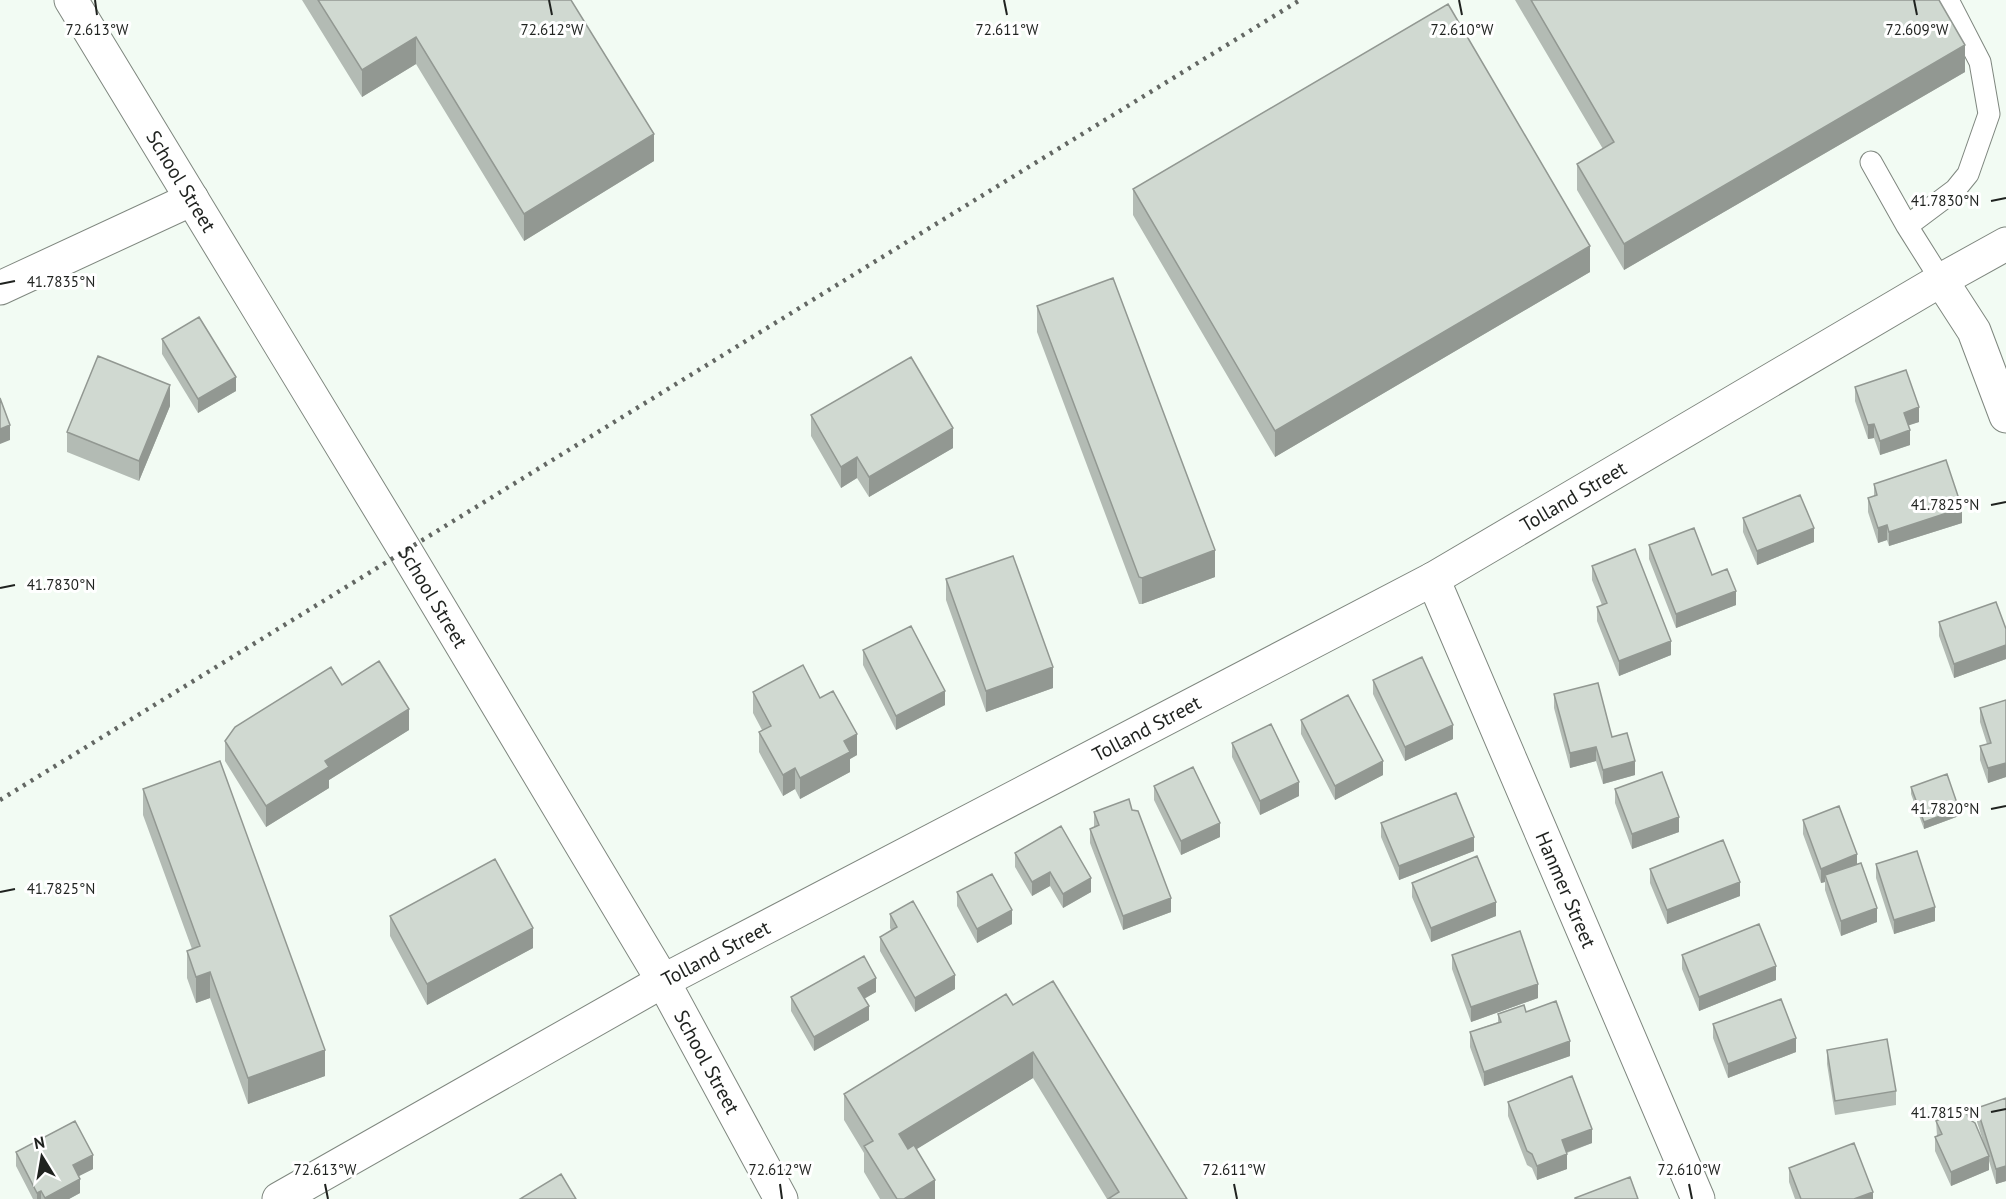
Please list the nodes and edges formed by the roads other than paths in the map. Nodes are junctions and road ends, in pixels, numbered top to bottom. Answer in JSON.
{"nodes":[{"id":1,"x":71,"y":0,"type":"edge"},
{"id":2,"x":1948,"y":0,"type":"edge"},
{"id":3,"x":1870,"y":162,"type":"dead end"},
{"id":4,"x":192,"y":199,"type":"junction"},
{"id":5,"x":1907,"y":226,"type":"junction"},
{"id":6,"x":2006,"y":244,"type":"edge"},
{"id":7,"x":1941,"y":280,"type":"junction"},
{"id":8,"x":0,"y":288,"type":"edge"},
{"id":9,"x":2006,"y":416,"type":"edge"},
{"id":10,"x":1433,"y":579,"type":"junction"},
{"id":11,"x":663,"y":981,"type":"junction"},
{"id":12,"x":279,"y":1199,"type":"edge"},
{"id":13,"x":781,"y":1199,"type":"edge"},
{"id":14,"x":1698,"y":1199,"type":"edge"}],
"edges":[{"from":1,"to":4,"type":"main road","name":"School Street"},
{"from":2,"to":5,"type":"lane"},
{"from":3,"to":5,"type":"lane"},
{"from":4,"to":8,"type":"main road"},
{"from":4,"to":11,"type":"main road","name":"School Street"},
{"from":5,"to":7,"type":"lane"},
{"from":6,"to":7,"type":"main road","name":"Tolland Street"},
{"from":7,"to":9,"type":"main road"},
{"from":7,"to":10,"type":"main road","name":"Tolland Street"},
{"from":10,"to":11,"type":"main road","name":"Tolland Street"},
{"from":10,"to":14,"type":"main road","name":"Hanmer Street"},
{"from":11,"to":12,"type":"main road","name":"Tolland Street"},
{"from":11,"to":13,"type":"main road","name":"School Street"}]}
